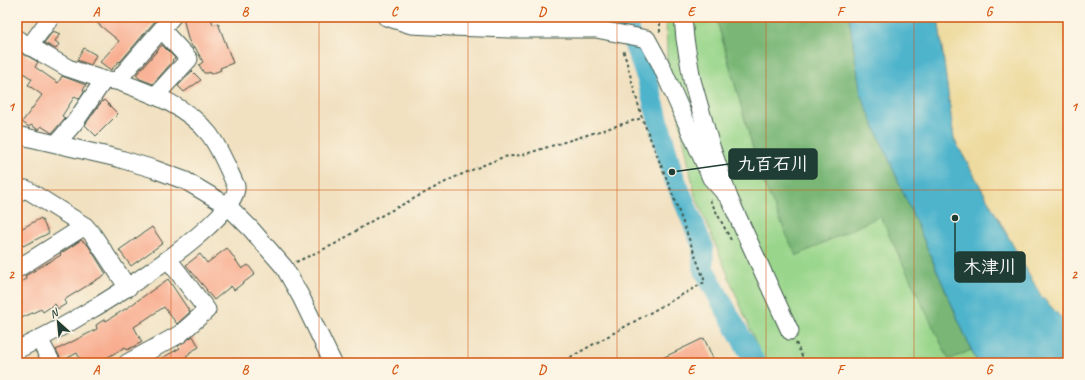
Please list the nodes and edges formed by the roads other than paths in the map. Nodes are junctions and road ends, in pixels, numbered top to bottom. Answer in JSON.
{"nodes":[{"id":1,"x":51,"y":17,"type":"edge"},
{"id":2,"x":386,"y":17,"type":"edge"},
{"id":3,"x":683,"y":17,"type":"edge"},
{"id":4,"x":167,"y":23,"type":"edge"},
{"id":5,"x":23,"y":43,"type":"edge"},
{"id":6,"x":111,"y":80,"type":"junction"},
{"id":7,"x":156,"y":95,"type":"junction"},
{"id":8,"x":17,"y":136,"type":"edge"},
{"id":9,"x":57,"y":143,"type":"junction"},
{"id":10,"x":17,"y":193,"type":"edge"},
{"id":11,"x":729,"y":198,"type":"junction"},
{"id":12,"x":228,"y":206,"type":"junction"},
{"id":13,"x":85,"y":226,"type":"junction"},
{"id":14,"x":168,"y":259,"type":"junction"},
{"id":15,"x":17,"y":269,"type":"edge"},
{"id":16,"x":128,"y":288,"type":"junction"},
{"id":17,"x":790,"y":331,"type":"dead end"},
{"id":18,"x":39,"y":339,"type":"junction"},
{"id":19,"x":17,"y":350,"type":"edge"},
{"id":20,"x":52,"y":363,"type":"edge"},
{"id":21,"x":127,"y":363,"type":"edge"},
{"id":22,"x":333,"y":363,"type":"edge"}],
"edges":[{"from":1,"to":5,"type":"street"},
{"from":2,"to":11,"type":"street"},
{"from":3,"to":11,"type":"street"},
{"from":4,"to":6,"type":"street"},
{"from":4,"to":7,"type":"street"},
{"from":5,"to":6,"type":"street"},
{"from":6,"to":7,"type":"street"},
{"from":6,"to":9,"type":"street"},
{"from":7,"to":12,"type":"street"},
{"from":8,"to":9,"type":"street"},
{"from":9,"to":12,"type":"street"},
{"from":10,"to":13,"type":"street"},
{"from":11,"to":17,"type":"street"},
{"from":12,"to":14,"type":"street"},
{"from":12,"to":22,"type":"street"},
{"from":13,"to":15,"type":"street"},
{"from":13,"to":16,"type":"street"},
{"from":14,"to":16,"type":"street"},
{"from":14,"to":21,"type":"street"},
{"from":16,"to":18,"type":"street"},
{"from":18,"to":19,"type":"street"},
{"from":18,"to":20,"type":"street"}]}
